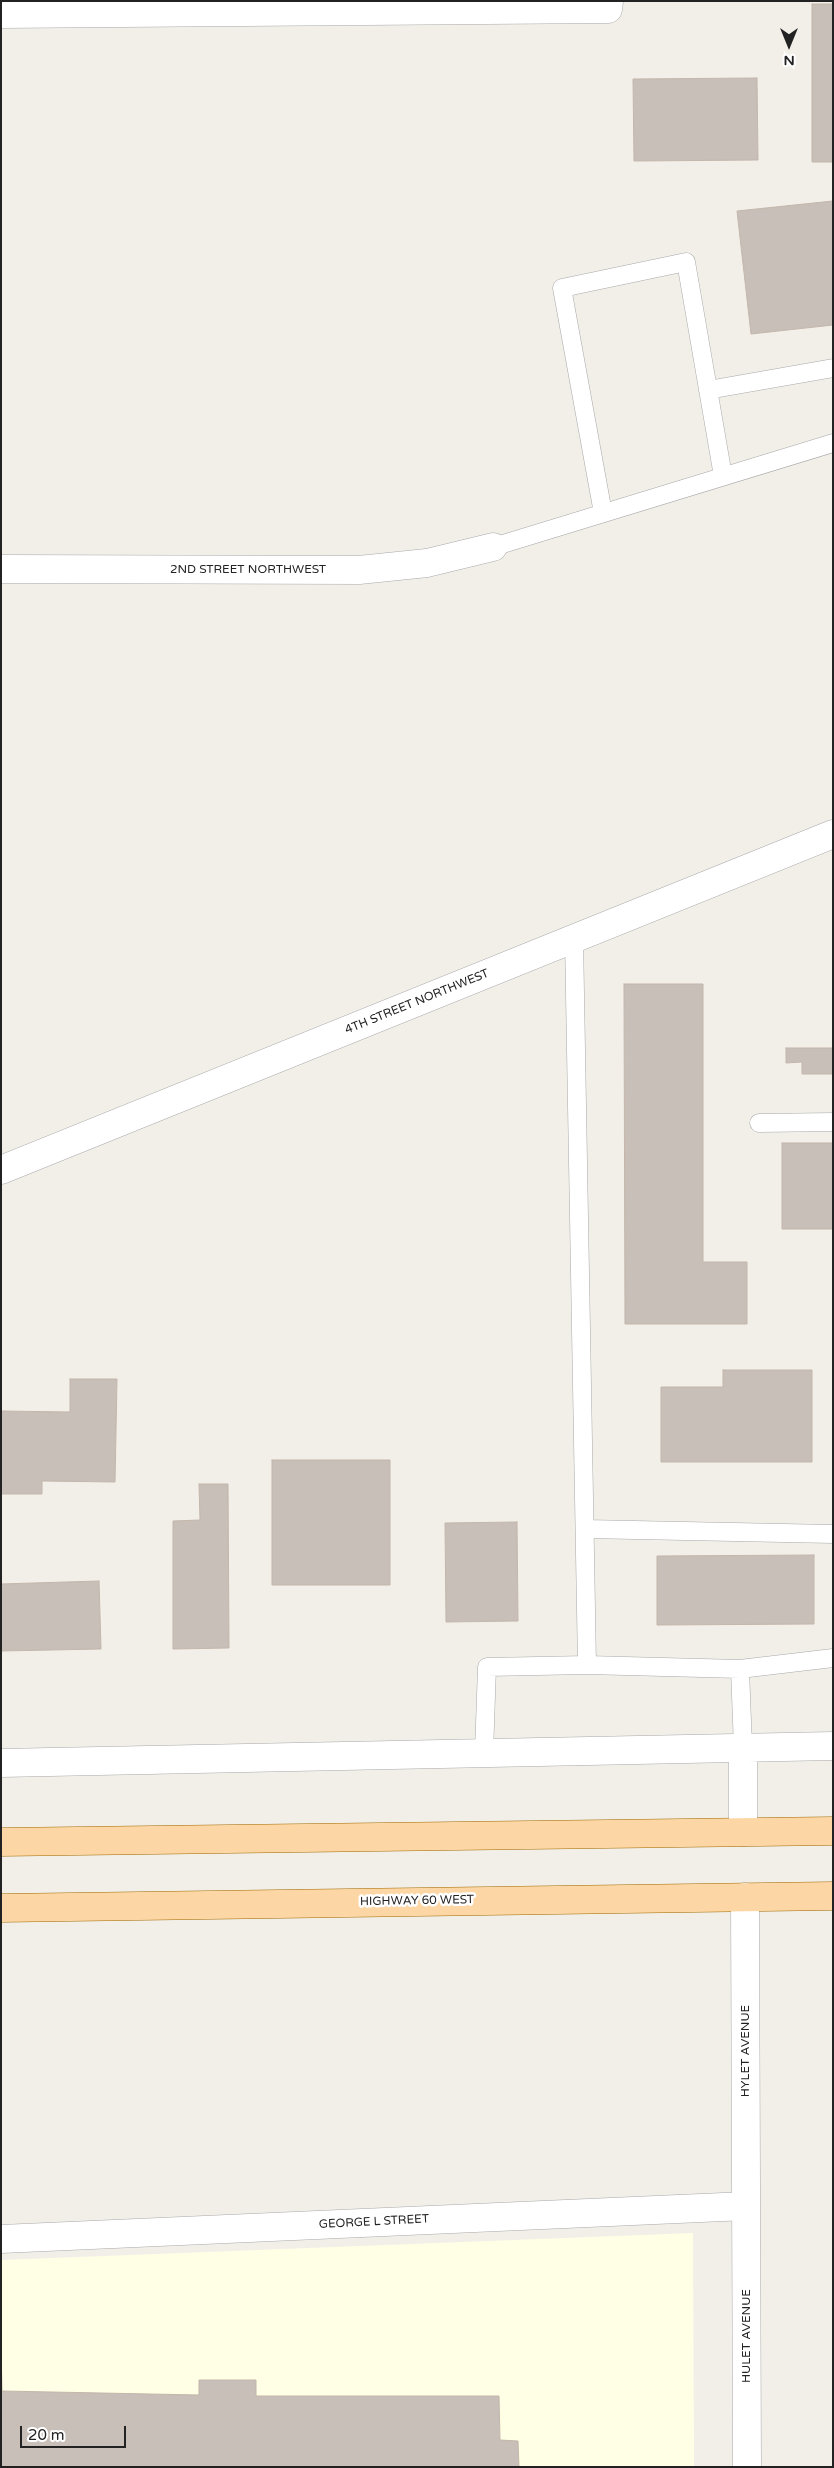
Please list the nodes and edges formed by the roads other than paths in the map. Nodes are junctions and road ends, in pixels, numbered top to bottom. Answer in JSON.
{"nodes":[{"id":1,"x":608,"y":5,"type":"edge"},
{"id":2,"x":1,"y":14,"type":"edge"},
{"id":3,"x":833,"y":368,"type":"edge"},
{"id":4,"x":708,"y":390,"type":"junction"},
{"id":5,"x":833,"y":443,"type":"edge"},
{"id":6,"x":723,"y":476,"type":"junction"},
{"id":7,"x":603,"y":513,"type":"junction"},
{"id":8,"x":493,"y":547,"type":"joint"},
{"id":9,"x":1,"y":569,"type":"edge"},
{"id":10,"x":833,"y":834,"type":"edge"},
{"id":11,"x":574,"y":938,"type":"junction"},
{"id":12,"x":833,"y":1122,"type":"edge"},
{"id":13,"x":759,"y":1123,"type":"dead end"},
{"id":14,"x":1,"y":1170,"type":"edge"},
{"id":15,"x":585,"y":1529,"type":"junction"},
{"id":16,"x":833,"y":1534,"type":"edge"},
{"id":17,"x":833,"y":1658,"type":"edge"},
{"id":18,"x":587,"y":1665,"type":"junction"},
{"id":19,"x":740,"y":1669,"type":"junction"},
{"id":20,"x":833,"y":1746,"type":"edge"},
{"id":21,"x":743,"y":1748,"type":"junction"},
{"id":22,"x":484,"y":1752,"type":"junction"},
{"id":23,"x":1,"y":1763,"type":"edge"},
{"id":24,"x":833,"y":1831,"type":"edge"},
{"id":25,"x":743,"y":1832,"type":"junction"},
{"id":26,"x":1,"y":1842,"type":"edge"},
{"id":27,"x":833,"y":1896,"type":"edge"},
{"id":28,"x":746,"y":1897,"type":"junction"},
{"id":29,"x":1,"y":1908,"type":"edge"},
{"id":30,"x":746,"y":2206,"type":"junction"},
{"id":31,"x":1,"y":2238,"type":"edge"},
{"id":32,"x":748,"y":2467,"type":"edge"}],
"edges":[{"from":1,"to":2,"type":"street"},
{"from":3,"to":4,"type":"lane"},
{"from":4,"to":6,"type":"lane"},
{"from":4,"to":7,"type":"lane"},
{"from":5,"to":6,"type":"lane"},
{"from":6,"to":7,"type":"lane"},
{"from":7,"to":8,"type":"lane"},
{"from":8,"to":9,"type":"street","name":"2ND STREET NORTHWEST"},
{"from":10,"to":11,"type":"street","name":"4TH STREET NORTHWEST"},
{"from":11,"to":14,"type":"street","name":"4TH STREET NORTHWEST"},
{"from":11,"to":15,"type":"lane"},
{"from":12,"to":13,"type":"lane"},
{"from":15,"to":16,"type":"lane"},
{"from":15,"to":18,"type":"lane"},
{"from":17,"to":19,"type":"lane"},
{"from":18,"to":19,"type":"lane"},
{"from":18,"to":22,"type":"lane"},
{"from":19,"to":21,"type":"lane"},
{"from":20,"to":21,"type":"street"},
{"from":21,"to":22,"type":"street"},
{"from":21,"to":25,"type":"street"},
{"from":22,"to":23,"type":"street"},
{"from":24,"to":25,"type":"main road"},
{"from":25,"to":26,"type":"main road"},
{"from":27,"to":28,"type":"main road","name":"HIGHWAY 60 WEST"},
{"from":28,"to":29,"type":"main road","name":"HIGHWAY 60 WEST"},
{"from":28,"to":30,"type":"street","name":"HYLET AVENUE"},
{"from":30,"to":31,"type":"street","name":"GEORGE L STREET"},
{"from":30,"to":32,"type":"street","name":"HULET AVENUE"}]}
